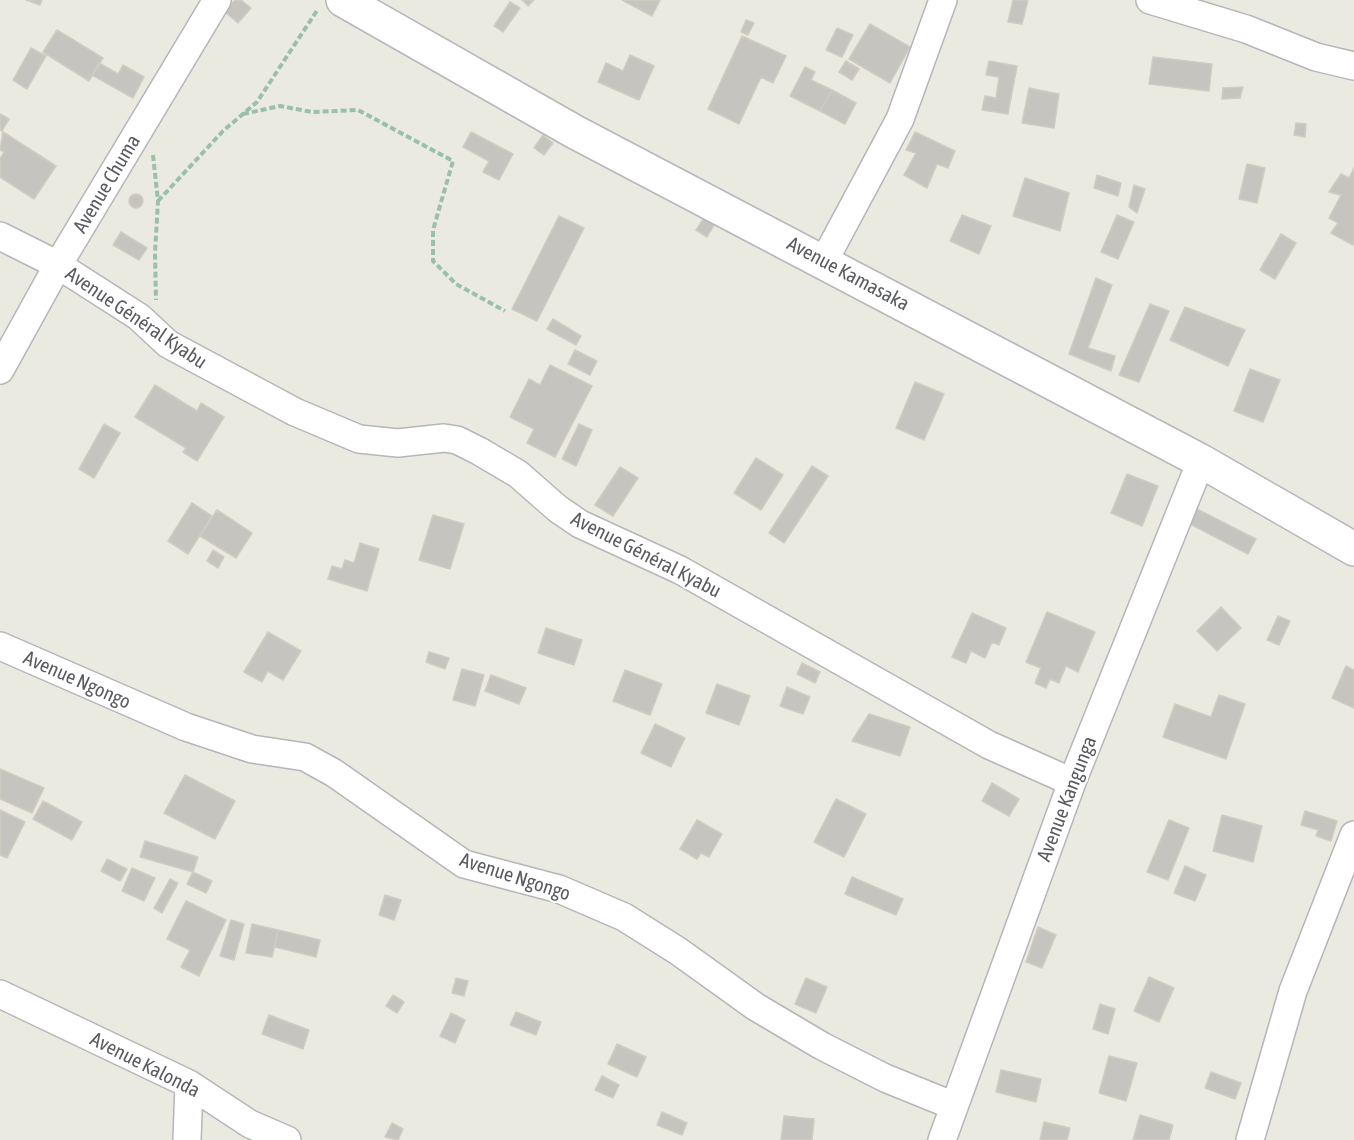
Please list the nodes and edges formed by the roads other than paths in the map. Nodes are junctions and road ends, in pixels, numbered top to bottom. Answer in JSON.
{"nodes":[{"id":1,"x":217,"y":0,"type":"edge"},
{"id":2,"x":343,"y":0,"type":"edge"},
{"id":3,"x":943,"y":0,"type":"edge"},
{"id":4,"x":1150,"y":0,"type":"edge"},
{"id":5,"x":1354,"y":66,"type":"edge"},
{"id":6,"x":0,"y":236,"type":"edge"},
{"id":7,"x":824,"y":261,"type":"junction"},
{"id":8,"x":58,"y":265,"type":"junction"},
{"id":9,"x":0,"y":370,"type":"edge"},
{"id":10,"x":1201,"y":461,"type":"junction"},
{"id":11,"x":1354,"y":549,"type":"edge"},
{"id":12,"x":0,"y":646,"type":"edge"},
{"id":13,"x":1072,"y":782,"type":"junction"},
{"id":14,"x":1354,"y":835,"type":"edge"},
{"id":15,"x":0,"y":994,"type":"edge"},
{"id":16,"x":189,"y":1084,"type":"junction"},
{"id":17,"x":954,"y":1106,"type":"junction"},
{"id":18,"x":187,"y":1140,"type":"edge"},
{"id":19,"x":287,"y":1140,"type":"edge"},
{"id":20,"x":942,"y":1140,"type":"edge"},
{"id":21,"x":1250,"y":1140,"type":"edge"}],
"edges":[{"from":1,"to":8,"type":"street","name":"Avenue Chuma"},
{"from":2,"to":7,"type":"street","name":"Avenue Kamasaka"},
{"from":3,"to":7,"type":"street"},
{"from":4,"to":5,"type":"street"},
{"from":6,"to":8,"type":"street","name":"Avenue Général Kyabu"},
{"from":7,"to":10,"type":"street","name":"Avenue Kamasaka"},
{"from":8,"to":9,"type":"street","name":"Avenue Chuma"},
{"from":8,"to":13,"type":"street","name":"Avenue Général Kyabu"},
{"from":10,"to":11,"type":"street","name":"Avenue Kamasaka"},
{"from":10,"to":13,"type":"street","name":"Avenue Kangunga"},
{"from":12,"to":17,"type":"street","name":"Avenue Ngongo"},
{"from":13,"to":17,"type":"street","name":"Avenue Kangunga"},
{"from":14,"to":21,"type":"street"},
{"from":15,"to":16,"type":"street","name":"Avenue Kalonda"},
{"from":16,"to":18,"type":"street"},
{"from":16,"to":19,"type":"street","name":"Avenue Kalonda"},
{"from":17,"to":20,"type":"street","name":"Avenue Kangunga"}]}
